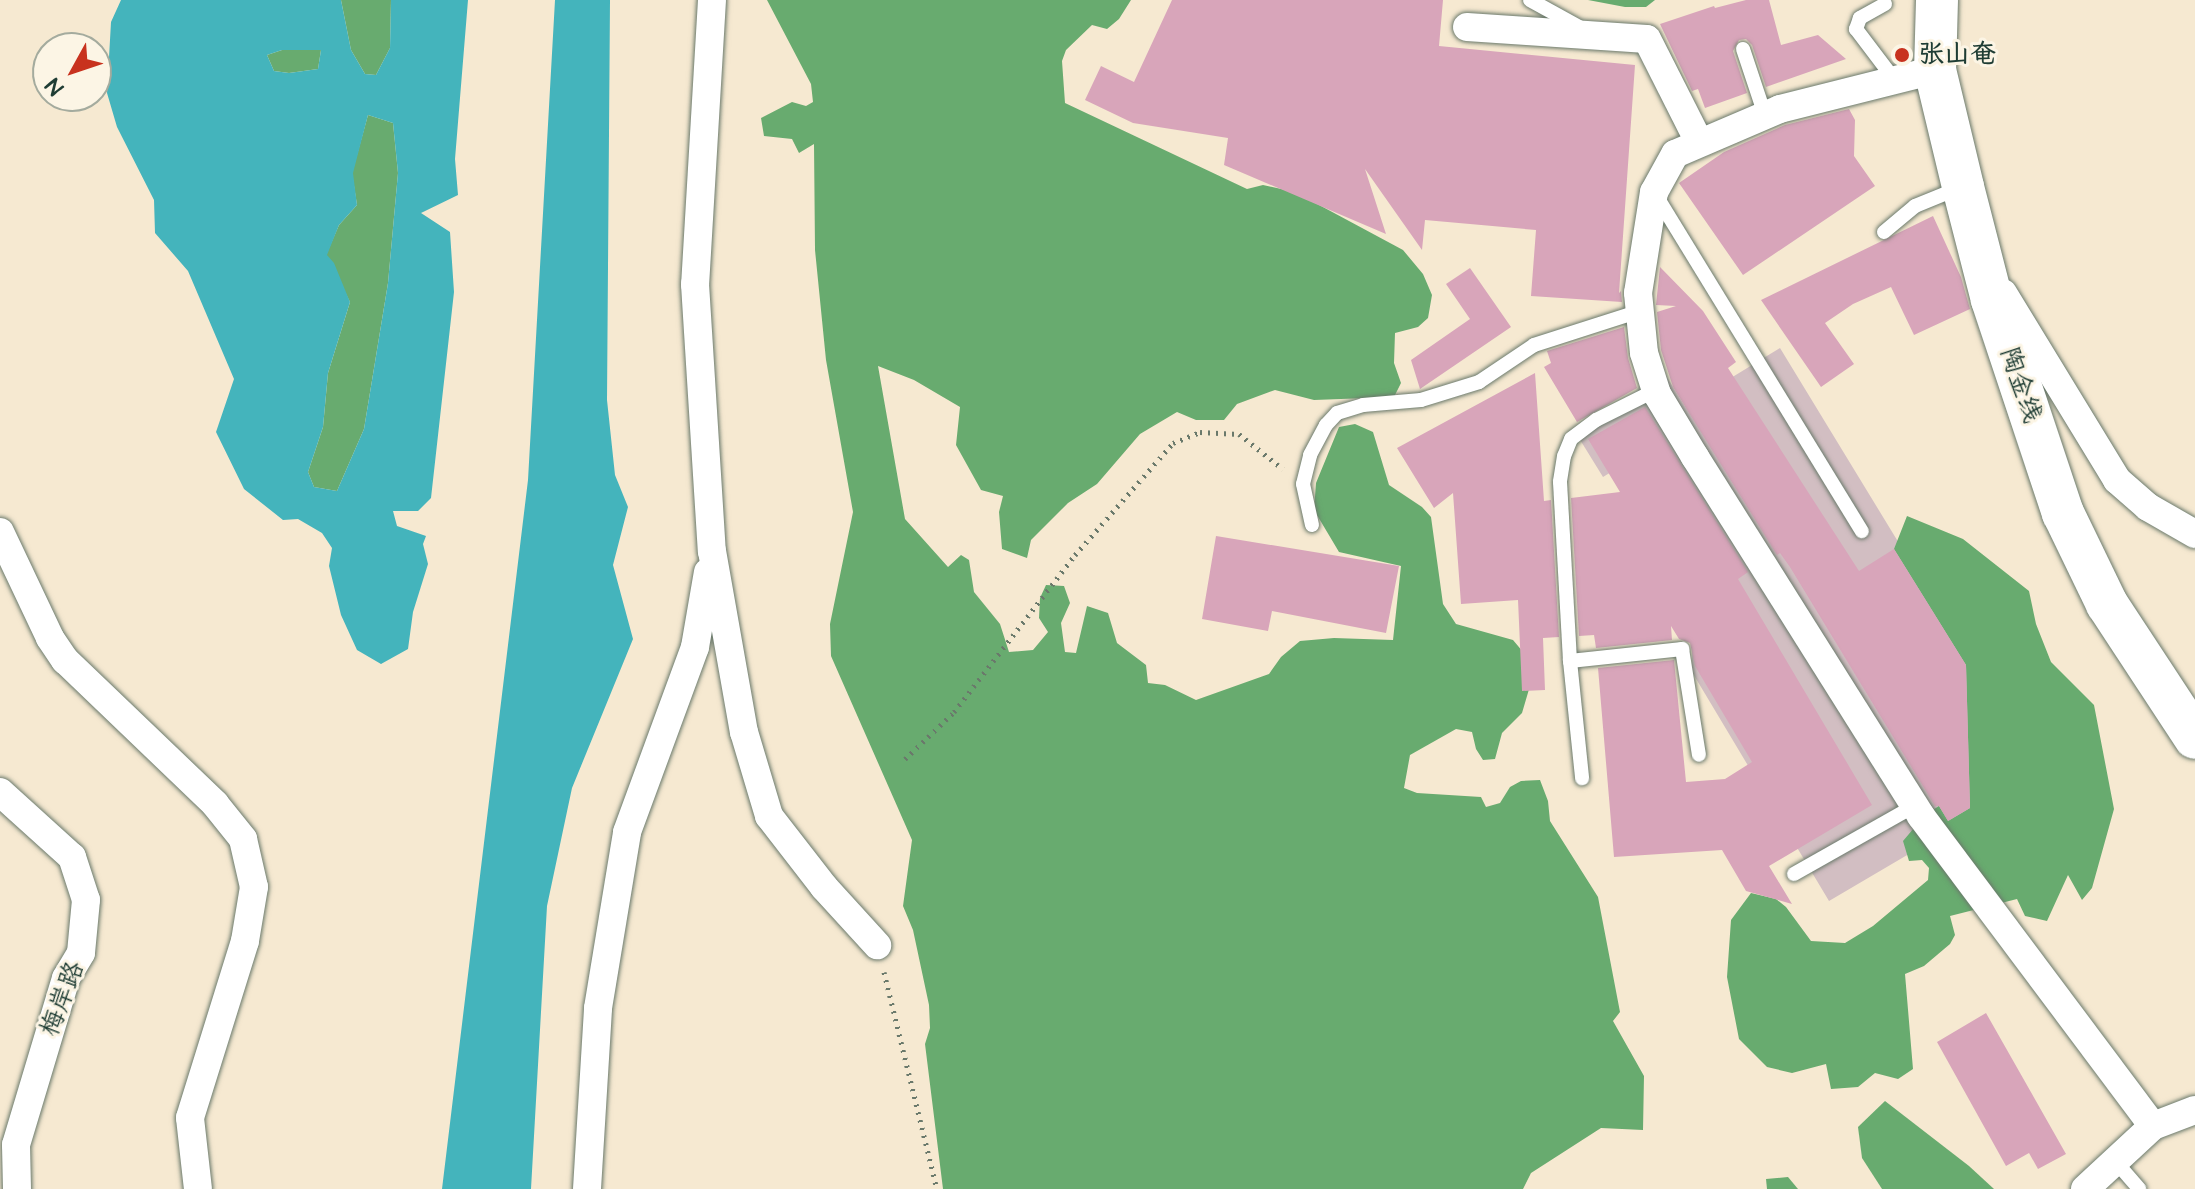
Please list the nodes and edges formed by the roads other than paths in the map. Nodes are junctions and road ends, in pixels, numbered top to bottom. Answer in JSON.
{"nodes":[{"id":1,"x":712,"y":0,"type":"edge"},
{"id":2,"x":1530,"y":0,"type":"edge"},
{"id":3,"x":1937,"y":0,"type":"edge"},
{"id":4,"x":1885,"y":4,"type":"dead end"},
{"id":5,"x":1467,"y":27,"type":"dead end"},
{"id":6,"x":1590,"y":34,"type":"junction"},
{"id":7,"x":1743,"y":49,"type":"dead end"},
{"id":8,"x":1935,"y":70,"type":"junction"},
{"id":9,"x":1894,"y":79,"type":"junction"},
{"id":10,"x":1765,"y":115,"type":"junction"},
{"id":11,"x":1699,"y":142,"type":"junction"},
{"id":12,"x":1963,"y":187,"type":"junction"},
{"id":13,"x":1654,"y":192,"type":"junction"},
{"id":14,"x":1884,"y":232,"type":"dead end"},
{"id":15,"x":1982,"y":258,"type":"junction"},
{"id":16,"x":1640,"y":311,"type":"junction"},
{"id":17,"x":1656,"y":390,"type":"junction"},
{"id":18,"x":1312,"y":525,"type":"dead end"},
{"id":19,"x":1862,"y":531,"type":"dead end"},
{"id":20,"x":0,"y":532,"type":"edge"},
{"id":21,"x":2195,"y":534,"type":"edge"},
{"id":22,"x":712,"y":551,"type":"junction"},
{"id":23,"x":1570,"y":661,"type":"junction"},
{"id":24,"x":2195,"y":738,"type":"edge"},
{"id":25,"x":1699,"y":755,"type":"dead end"},
{"id":26,"x":1582,"y":778,"type":"dead end"},
{"id":27,"x":0,"y":792,"type":"edge"},
{"id":28,"x":1914,"y":806,"type":"junction"},
{"id":29,"x":1794,"y":874,"type":"dead end"},
{"id":30,"x":877,"y":945,"type":"road end"},
{"id":31,"x":2195,"y":1110,"type":"edge"},
{"id":32,"x":2153,"y":1126,"type":"junction"},
{"id":33,"x":2115,"y":1161,"type":"junction"},
{"id":34,"x":17,"y":1189,"type":"edge"},
{"id":35,"x":198,"y":1189,"type":"edge"},
{"id":36,"x":587,"y":1189,"type":"edge"},
{"id":37,"x":2085,"y":1189,"type":"edge"},
{"id":38,"x":2139,"y":1189,"type":"edge"}],
"edges":[{"from":1,"to":22,"type":"street"},
{"from":2,"to":6,"type":"lane"},
{"from":3,"to":8,"type":"street","name":"陶金线"},
{"from":4,"to":9,"type":"lane"},
{"from":5,"to":6,"type":"street"},
{"from":6,"to":11,"type":"street"},
{"from":7,"to":10,"type":"lane"},
{"from":8,"to":9,"type":"street"},
{"from":8,"to":12,"type":"street","name":"陶金线"},
{"from":9,"to":10,"type":"street"},
{"from":10,"to":11,"type":"street"},
{"from":11,"to":13,"type":"street"},
{"from":12,"to":14,"type":"lane"},
{"from":12,"to":15,"type":"street","name":"陶金线"},
{"from":13,"to":16,"type":"street"},
{"from":13,"to":19,"type":"lane"},
{"from":15,"to":21,"type":"street"},
{"from":15,"to":24,"type":"street","name":"陶金线"},
{"from":16,"to":17,"type":"street"},
{"from":16,"to":18,"type":"lane"},
{"from":17,"to":23,"type":"lane"},
{"from":17,"to":28,"type":"street"},
{"from":20,"to":35,"type":"street"},
{"from":22,"to":30,"type":"street"},
{"from":22,"to":36,"type":"street"},
{"from":23,"to":25,"type":"lane"},
{"from":23,"to":26,"type":"lane"},
{"from":27,"to":34,"type":"street","name":"梅岸路"},
{"from":28,"to":29,"type":"lane"},
{"from":28,"to":32,"type":"street"},
{"from":31,"to":32,"type":"street"},
{"from":32,"to":33,"type":"street"},
{"from":33,"to":37,"type":"street"},
{"from":33,"to":38,"type":"lane"}]}
